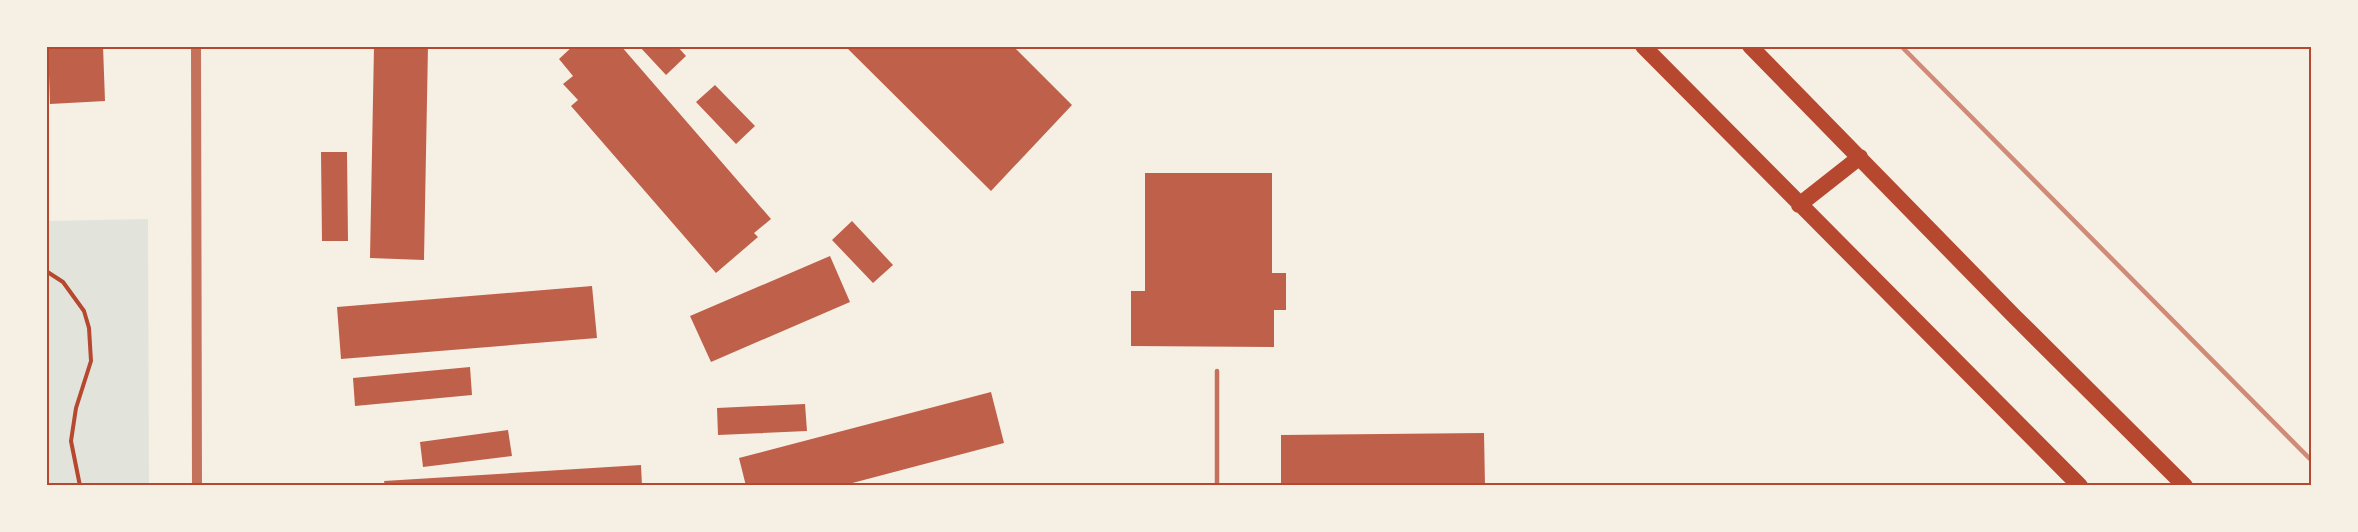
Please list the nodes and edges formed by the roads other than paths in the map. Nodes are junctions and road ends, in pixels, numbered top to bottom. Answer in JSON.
{"nodes":[{"id":1,"x":196,"y":46,"type":"edge"},
{"id":2,"x":1642,"y":46,"type":"edge"},
{"id":3,"x":1750,"y":46,"type":"edge"},
{"id":4,"x":1860,"y":158,"type":"junction"},
{"id":5,"x":1799,"y":205,"type":"junction"},
{"id":6,"x":1217,"y":371,"type":"dead end"},
{"id":7,"x":197,"y":486,"type":"edge"},
{"id":8,"x":1217,"y":486,"type":"edge"},
{"id":9,"x":2080,"y":486,"type":"edge"},
{"id":10,"x":2185,"y":486,"type":"edge"}],
"edges":[{"from":1,"to":7,"type":"street"},
{"from":2,"to":5,"type":"highway"},
{"from":3,"to":4,"type":"highway"},
{"from":4,"to":5,"type":"highway"},
{"from":4,"to":10,"type":"highway"},
{"from":5,"to":9,"type":"highway"},
{"from":6,"to":8,"type":"lane"}]}
